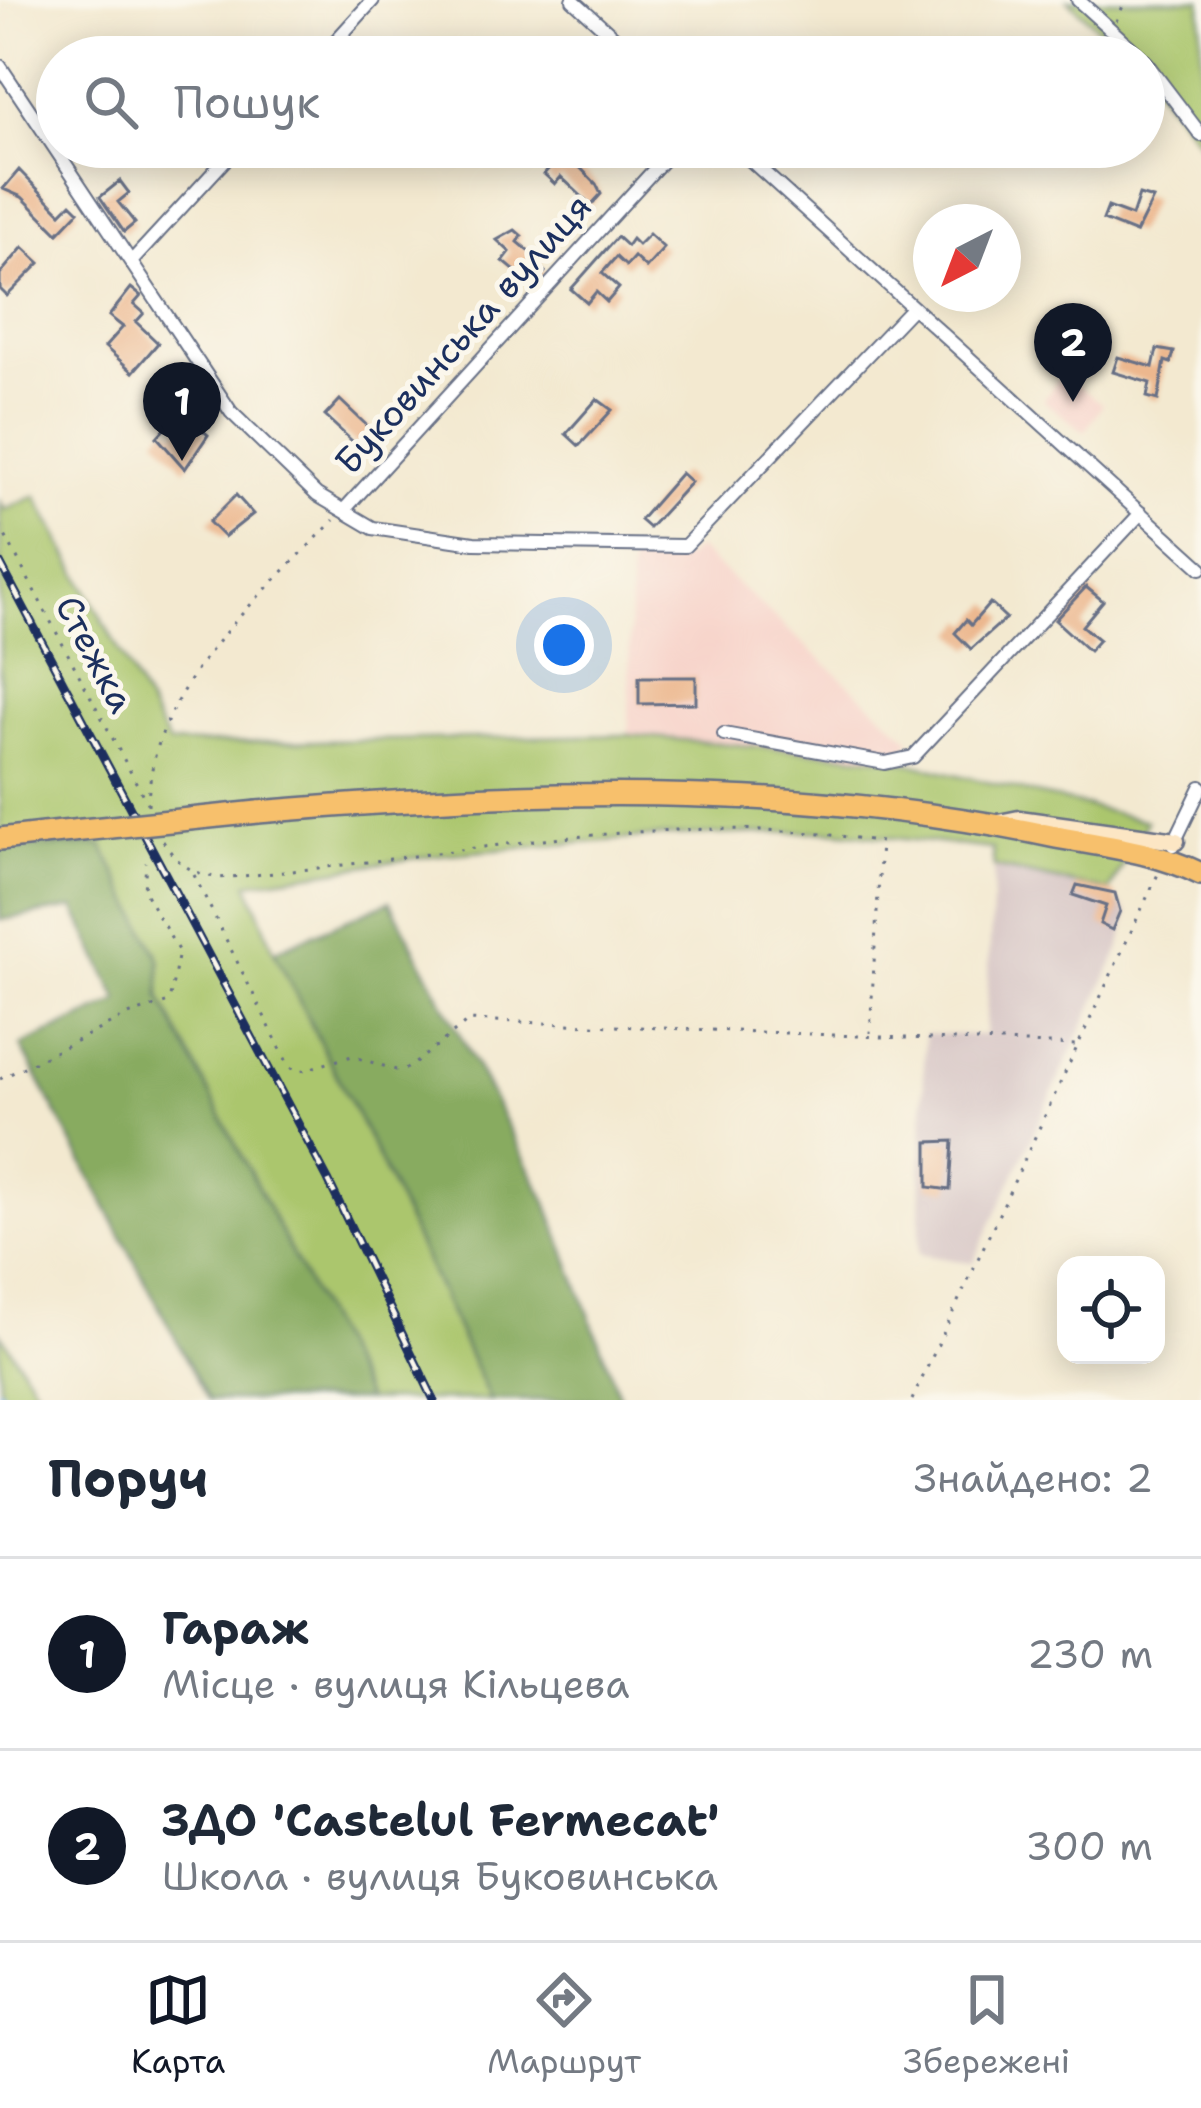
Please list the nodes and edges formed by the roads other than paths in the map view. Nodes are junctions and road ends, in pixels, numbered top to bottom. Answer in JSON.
{"nodes":[{"id":1,"x":374,"y":0,"type":"edge"},
{"id":2,"x":573,"y":0,"type":"edge"},
{"id":3,"x":1078,"y":0,"type":"edge"},
{"id":4,"x":341,"y":36,"type":"edge"},
{"id":5,"x":613,"y":36,"type":"edge"},
{"id":6,"x":1121,"y":36,"type":"edge"},
{"id":7,"x":0,"y":66,"type":"edge"},
{"id":8,"x":1165,"y":85,"type":"edge"},
{"id":9,"x":36,"y":120,"type":"edge"},
{"id":10,"x":1201,"y":135,"type":"edge"},
{"id":11,"x":68,"y":168,"type":"edge"},
{"id":12,"x":218,"y":168,"type":"edge"},
{"id":13,"x":656,"y":168,"type":"edge"},
{"id":14,"x":759,"y":168,"type":"edge"},
{"id":15,"x":131,"y":262,"type":"junction"},
{"id":16,"x":913,"y":307,"type":"joint"},
{"id":17,"x":919,"y":312,"type":"edge"},
{"id":18,"x":344,"y":510,"type":"junction"},
{"id":19,"x":1141,"y":513,"type":"junction"},
{"id":20,"x":1201,"y":568,"type":"edge"},
{"id":21,"x":724,"y":734,"type":"dead end"},
{"id":22,"x":1201,"y":788,"type":"edge"},
{"id":23,"x":0,"y":839,"type":"edge"},
{"id":24,"x":1171,"y":849,"type":"junction"},
{"id":25,"x":1201,"y":874,"type":"edge"}],
"edges":[{"from":1,"to":4,"type":"street"},
{"from":2,"to":5,"type":"street"},
{"from":3,"to":6,"type":"street"},
{"from":7,"to":9,"type":"street"},
{"from":8,"to":10,"type":"street"},
{"from":11,"to":15,"type":"street"},
{"from":12,"to":15,"type":"street"},
{"from":13,"to":18,"type":"street","name":"Буковинська вулиця"},
{"from":14,"to":16,"type":"street"},
{"from":15,"to":18,"type":"street"},
{"from":16,"to":18,"type":"street"},
{"from":17,"to":19,"type":"street"},
{"from":19,"to":20,"type":"street"},
{"from":19,"to":21,"type":"street"},
{"from":22,"to":24,"type":"street"},
{"from":23,"to":24,"type":"highway","bridge":true},
{"from":24,"to":25,"type":"highway"}]}
